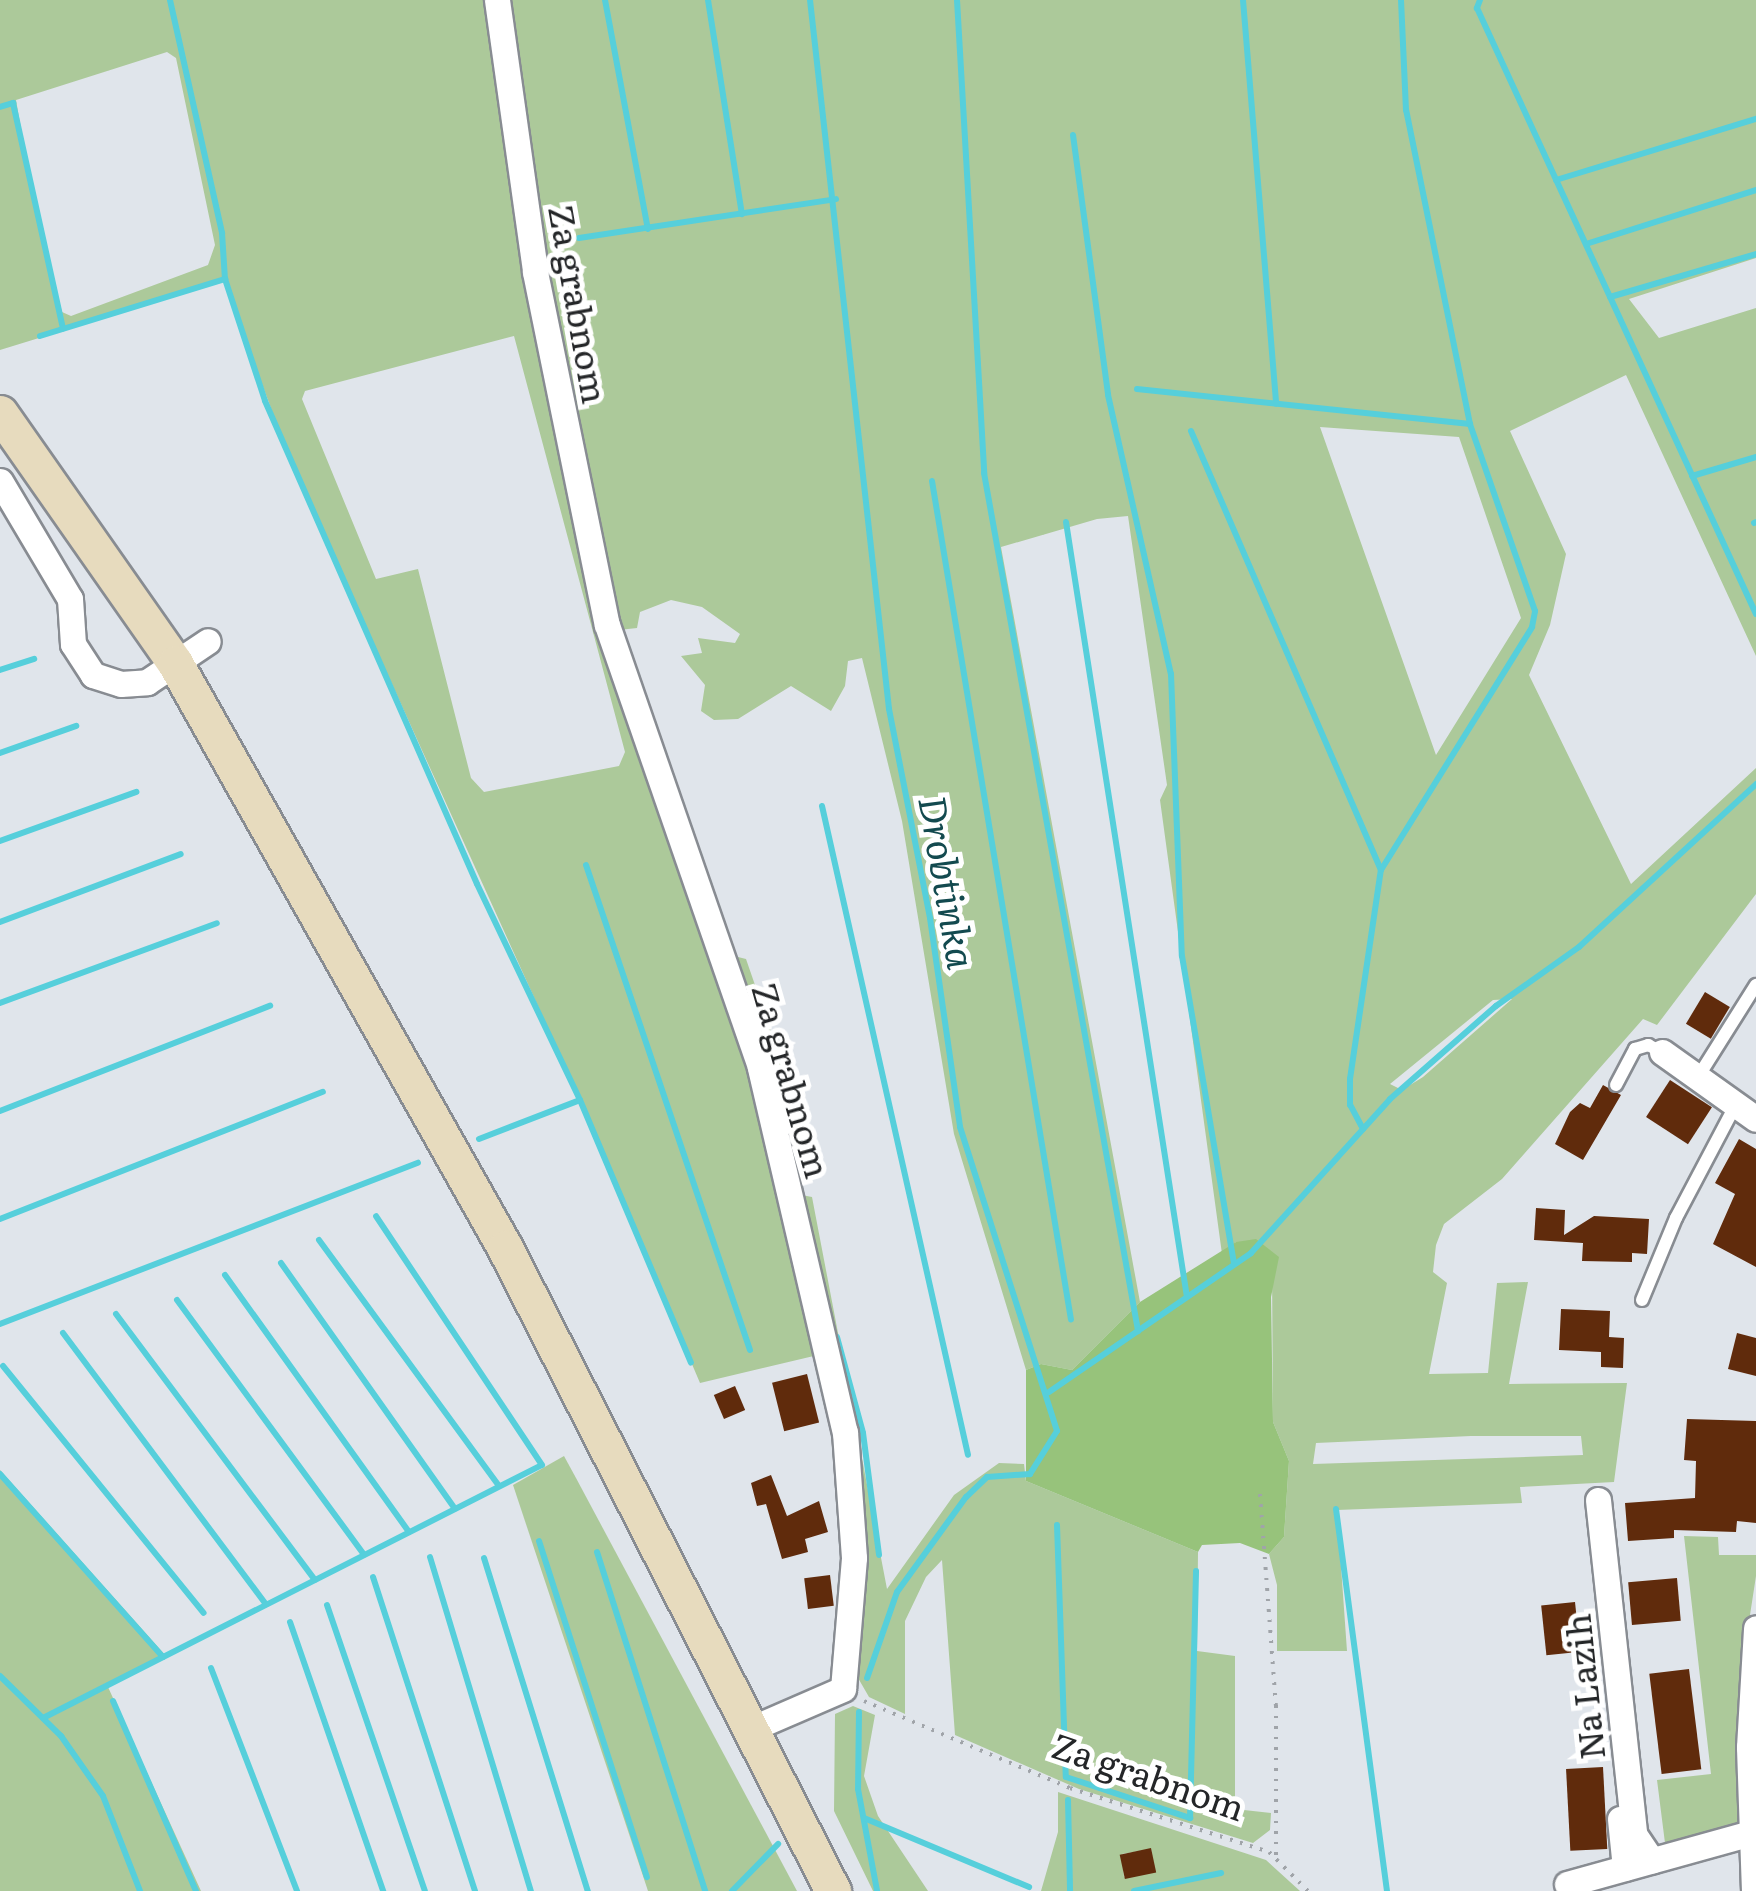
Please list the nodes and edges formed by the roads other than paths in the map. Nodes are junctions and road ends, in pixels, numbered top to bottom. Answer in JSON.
{"nodes":[{"id":1,"x":498,"y":0,"type":"edge"},
{"id":2,"x":0,"y":413,"type":"edge"},
{"id":3,"x":0,"y":482,"type":"edge"},
{"id":4,"x":208,"y":641,"type":"dead end"},
{"id":5,"x":175,"y":662,"type":"junction"},
{"id":6,"x":1756,"y":984,"type":"edge"},
{"id":7,"x":1662,"y":1052,"type":"joint"},
{"id":8,"x":1698,"y":1077,"type":"junction"},
{"id":9,"x":1616,"y":1085,"type":"dead end"},
{"id":10,"x":1746,"y":1112,"type":"edge"},
{"id":11,"x":1642,"y":1300,"type":"dead end"},
{"id":12,"x":1598,"y":1500,"type":"dead end"},
{"id":13,"x":1591,"y":1600,"type":"dead end"},
{"id":14,"x":1756,"y":1628,"type":"edge"},
{"id":15,"x":753,"y":1728,"type":"junction"},
{"id":16,"x":1751,"y":1833,"type":"junction"},
{"id":17,"x":1652,"y":1861,"type":"junction"},
{"id":18,"x":1625,"y":1868,"type":"junction"},
{"id":19,"x":1567,"y":1884,"type":"dead end"},
{"id":20,"x":833,"y":1891,"type":"edge"},
{"id":21,"x":1754,"y":1891,"type":"edge"}],
"edges":[{"from":1,"to":15,"type":"street","name":"Za grabnom"},
{"from":2,"to":5,"type":"main road"},
{"from":3,"to":5,"type":"street"},
{"from":4,"to":5,"type":"street"},
{"from":5,"to":15,"type":"main road"},
{"from":6,"to":8,"type":"lane"},
{"from":7,"to":8,"type":"street"},
{"from":7,"to":9,"type":"lane"},
{"from":8,"to":10,"type":"street"},
{"from":10,"to":11,"type":"lane"},
{"from":12,"to":17,"type":"street","name":"Na Lazih"},
{"from":13,"to":18,"type":"street","name":"Na Lazih"},
{"from":14,"to":16,"type":"street"},
{"from":15,"to":20,"type":"main road"},
{"from":16,"to":17,"type":"street"},
{"from":16,"to":21,"type":"street"},
{"from":17,"to":18,"type":"street"},
{"from":18,"to":19,"type":"street"}]}
